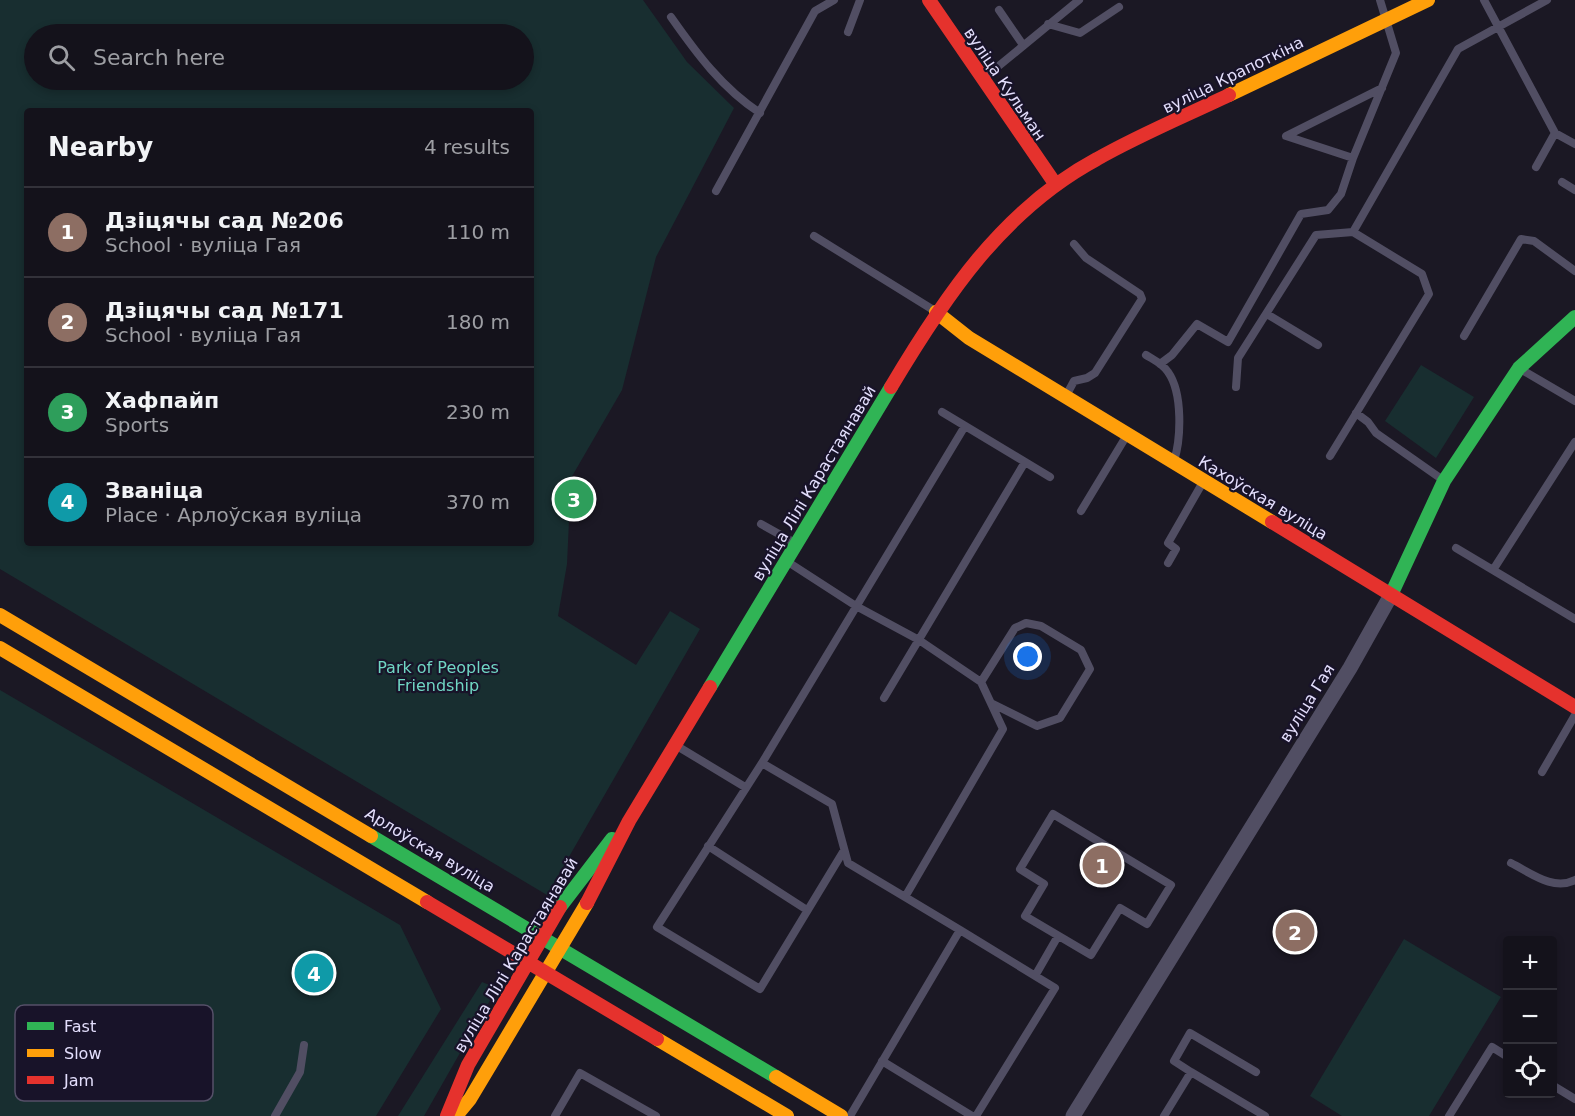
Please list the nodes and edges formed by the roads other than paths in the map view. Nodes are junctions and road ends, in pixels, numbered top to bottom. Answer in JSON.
{"nodes":[{"id":1,"x":834,"y":0,"type":"edge"},
{"id":2,"x":860,"y":0,"type":"edge"},
{"id":3,"x":929,"y":0,"type":"edge"},
{"id":4,"x":1078,"y":0,"type":"edge"},
{"id":5,"x":1380,"y":0,"type":"edge"},
{"id":6,"x":1428,"y":0,"type":"edge"},
{"id":7,"x":1484,"y":0,"type":"edge"},
{"id":8,"x":1547,"y":0,"type":"edge"},
{"id":9,"x":1119,"y":7,"type":"dead end"},
{"id":10,"x":999,"y":10,"type":"dead end"},
{"id":11,"x":671,"y":17,"type":"dead end"},
{"id":12,"x":1388,"y":19,"type":"junction"},
{"id":13,"x":1048,"y":24,"type":"junction"},
{"id":14,"x":1498,"y":27,"type":"junction"},
{"id":15,"x":848,"y":32,"type":"dead end"},
{"id":16,"x":1023,"y":45,"type":"junction"},
{"id":17,"x":983,"y":78,"type":"junction"},
{"id":18,"x":1382,"y":88,"type":"junction"},
{"id":19,"x":760,"y":113,"type":"junction"},
{"id":20,"x":1555,"y":133,"type":"junction"},
{"id":21,"x":1575,"y":144,"type":"edge"},
{"id":22,"x":1353,"y":158,"type":"junction"},
{"id":23,"x":1536,"y":167,"type":"dead end"},
{"id":24,"x":1562,"y":182,"type":"dead end"},
{"id":25,"x":1056,"y":185,"type":"junction"},
{"id":26,"x":1575,"y":190,"type":"edge"},
{"id":27,"x":716,"y":191,"type":"dead end"},
{"id":28,"x":1353,"y":232,"type":"junction"},
{"id":29,"x":814,"y":236,"type":"dead end"},
{"id":30,"x":1074,"y":244,"type":"dead end"},
{"id":31,"x":1575,"y":271,"type":"edge"},
{"id":32,"x":936,"y":312,"type":"junction"},
{"id":33,"x":1267,"y":314,"type":"junction"},
{"id":34,"x":1575,"y":317,"type":"edge"},
{"id":35,"x":1464,"y":336,"type":"dead end"},
{"id":36,"x":1318,"y":345,"type":"dead end"},
{"id":37,"x":1146,"y":355,"type":"dead end"},
{"id":38,"x":1160,"y":364,"type":"junction"},
{"id":39,"x":1519,"y":368,"type":"junction"},
{"id":40,"x":1236,"y":387,"type":"dead end"},
{"id":41,"x":1066,"y":396,"type":"junction"},
{"id":42,"x":1575,"y":401,"type":"edge"},
{"id":43,"x":942,"y":412,"type":"dead end"},
{"id":44,"x":1356,"y":413,"type":"junction"},
{"id":45,"x":965,"y":426,"type":"junction"},
{"id":46,"x":1128,"y":433,"type":"junction"},
{"id":47,"x":1575,"y":442,"type":"edge"},
{"id":48,"x":1330,"y":456,"type":"dead end"},
{"id":49,"x":1025,"y":462,"type":"junction"},
{"id":50,"x":1174,"y":463,"type":"junction"},
{"id":51,"x":1050,"y":477,"type":"dead end"},
{"id":52,"x":1203,"y":481,"type":"junction"},
{"id":53,"x":1444,"y":481,"type":"junction"},
{"id":54,"x":1081,"y":512,"type":"dead end"},
{"id":55,"x":761,"y":524,"type":"dead end"},
{"id":56,"x":796,"y":544,"type":"junction"},
{"id":57,"x":1456,"y":548,"type":"dead end"},
{"id":58,"x":786,"y":561,"type":"junction"},
{"id":59,"x":1168,"y":563,"type":"dead end"},
{"id":60,"x":1493,"y":570,"type":"junction"},
{"id":61,"x":1391,"y":595,"type":"junction"},
{"id":62,"x":856,"y":606,"type":"junction"},
{"id":63,"x":0,"y":615,"type":"edge"},
{"id":64,"x":1575,"y":619,"type":"edge"},
{"id":65,"x":919,"y":640,"type":"junction"},
{"id":66,"x":0,"y":648,"type":"edge"},
{"id":67,"x":981,"y":682,"type":"junction"},
{"id":68,"x":884,"y":698,"type":"dead end"},
{"id":69,"x":993,"y":704,"type":"junction"},
{"id":70,"x":1575,"y":707,"type":"edge"},
{"id":71,"x":1575,"y":715,"type":"edge"},
{"id":72,"x":675,"y":745,"type":"junction"},
{"id":73,"x":762,"y":763,"type":"junction"},
{"id":74,"x":1542,"y":772,"type":"dead end"},
{"id":75,"x":745,"y":787,"type":"junction"},
{"id":76,"x":629,"y":821,"type":"junction"},
{"id":77,"x":708,"y":846,"type":"junction"},
{"id":78,"x":843,"y":852,"type":"junction"},
{"id":79,"x":1511,"y":862,"type":"dead end"},
{"id":80,"x":1575,"y":880,"type":"edge"},
{"id":81,"x":905,"y":897,"type":"junction"},
{"id":82,"x":807,"y":910,"type":"junction"},
{"id":83,"x":960,"y":930,"type":"junction"},
{"id":84,"x":1058,"y":936,"type":"junction"},
{"id":85,"x":543,"y":938,"type":"junction"},
{"id":86,"x":562,"y":948,"type":"junction"},
{"id":87,"x":528,"y":962,"type":"junction"},
{"id":88,"x":546,"y":973,"type":"junction"},
{"id":89,"x":1035,"y":976,"type":"junction"},
{"id":90,"x":304,"y":1045,"type":"dead end"},
{"id":91,"x":1503,"y":1054,"type":"edge"},
{"id":92,"x":882,"y":1061,"type":"junction"},
{"id":93,"x":1191,"y":1072,"type":"junction"},
{"id":94,"x":1256,"y":1072,"type":"dead end"},
{"id":95,"x":1557,"y":1088,"type":"edge"},
{"id":96,"x":1575,"y":1099,"type":"edge"},
{"id":97,"x":275,"y":1116,"type":"edge"},
{"id":98,"x":447,"y":1116,"type":"edge"},
{"id":99,"x":456,"y":1116,"type":"edge"},
{"id":100,"x":555,"y":1116,"type":"edge"},
{"id":101,"x":656,"y":1116,"type":"edge"},
{"id":102,"x":787,"y":1116,"type":"edge"},
{"id":103,"x":841,"y":1116,"type":"edge"},
{"id":104,"x":850,"y":1116,"type":"edge"},
{"id":105,"x":974,"y":1116,"type":"edge"},
{"id":106,"x":1073,"y":1116,"type":"edge"},
{"id":107,"x":1164,"y":1116,"type":"edge"},
{"id":108,"x":1265,"y":1116,"type":"edge"},
{"id":109,"x":1449,"y":1116,"type":"edge"}],
"edges":[{"from":1,"to":19,"type":"lane"},
{"from":2,"to":15,"type":"lane"},
{"from":3,"to":17,"type":"main road","name":"вуліца Кульман"},
{"from":4,"to":13,"type":"lane"},
{"from":5,"to":12,"type":"lane"},
{"from":6,"to":12,"type":"main road","name":"вуліца Крапоткіна"},
{"from":7,"to":14,"type":"lane"},
{"from":8,"to":14,"type":"lane"},
{"from":9,"to":13,"type":"lane"},
{"from":10,"to":16,"type":"lane"},
{"from":11,"to":19,"type":"lane"},
{"from":12,"to":18,"type":"lane"},
{"from":12,"to":25,"type":"main road","name":"вуліца Крапоткіна"},
{"from":13,"to":16,"type":"lane"},
{"from":14,"to":20,"type":"lane"},
{"from":14,"to":28,"type":"lane"},
{"from":16,"to":17,"type":"lane"},
{"from":17,"to":25,"type":"main road","name":"вуліца Кульман"},
{"from":18,"to":22,"type":"lane"},
{"from":18,"to":22,"type":"lane"},
{"from":19,"to":27,"type":"lane"},
{"from":20,"to":21,"type":"lane"},
{"from":20,"to":23,"type":"lane"},
{"from":22,"to":38,"type":"lane"},
{"from":24,"to":26,"type":"lane"},
{"from":25,"to":32,"type":"main road","name":"вуліца Лілі Карастаянавай"},
{"from":28,"to":33,"type":"lane"},
{"from":28,"to":44,"type":"lane"},
{"from":29,"to":32,"type":"lane"},
{"from":30,"to":41,"type":"lane"},
{"from":31,"to":35,"type":"lane"},
{"from":32,"to":41,"type":"main road","name":"Кахоўская вуліца"},
{"from":32,"to":56,"type":"main road","name":"вуліца Лілі Карастаянавай"},
{"from":33,"to":36,"type":"lane"},
{"from":33,"to":40,"type":"lane"},
{"from":34,"to":39,"type":"main road","name":"вуліца Гая"},
{"from":37,"to":38,"type":"lane"},
{"from":38,"to":50,"type":"lane"},
{"from":39,"to":42,"type":"lane"},
{"from":39,"to":53,"type":"main road","name":"вуліца Гая"},
{"from":41,"to":46,"type":"main road","name":"Кахоўская вуліца"},
{"from":43,"to":45,"type":"lane"},
{"from":44,"to":48,"type":"lane"},
{"from":44,"to":53,"type":"lane"},
{"from":45,"to":49,"type":"lane"},
{"from":45,"to":62,"type":"lane"},
{"from":46,"to":50,"type":"main road","name":"Кахоўская вуліца"},
{"from":46,"to":54,"type":"lane"},
{"from":47,"to":60,"type":"lane"},
{"from":49,"to":51,"type":"lane"},
{"from":49,"to":65,"type":"lane"},
{"from":50,"to":52,"type":"main road","name":"Кахоўская вуліца"},
{"from":52,"to":59,"type":"lane"},
{"from":52,"to":61,"type":"main road","name":"Кахоўская вуліца"},
{"from":53,"to":61,"type":"main road","name":"вуліца Гая"},
{"from":55,"to":56,"type":"lane"},
{"from":56,"to":58,"type":"main road","name":"вуліца Лілі Карастаянавай"},
{"from":57,"to":60,"type":"lane"},
{"from":58,"to":62,"type":"lane"},
{"from":58,"to":72,"type":"main road","name":"вуліца Лілі Карастаянавай"},
{"from":60,"to":64,"type":"lane"},
{"from":61,"to":70,"type":"main road","name":"Кахоўская вуліца"},
{"from":61,"to":106,"type":"street","name":"вуліца Гая"},
{"from":62,"to":65,"type":"lane"},
{"from":62,"to":73,"type":"lane"},
{"from":63,"to":85,"type":"main road","name":"Арлоўская вуліца"},
{"from":65,"to":67,"type":"lane"},
{"from":65,"to":68,"type":"lane"},
{"from":66,"to":87,"type":"main road"},
{"from":67,"to":69,"type":"lane"},
{"from":67,"to":69,"type":"lane"},
{"from":69,"to":81,"type":"lane"},
{"from":71,"to":74,"type":"lane"},
{"from":72,"to":75,"type":"lane"},
{"from":72,"to":76,"type":"main road","name":"вуліца Лілі Карастаянавай"},
{"from":73,"to":75,"type":"lane"},
{"from":73,"to":78,"type":"lane"},
{"from":75,"to":77,"type":"lane"},
{"from":76,"to":85,"type":"main road","name":"вуліца Лілі Карастаянавай"},
{"from":76,"to":86,"type":"main road","name":"вуліца Лілі Карастаянавай"},
{"from":77,"to":82,"type":"lane"},
{"from":77,"to":82,"type":"lane"},
{"from":78,"to":81,"type":"lane"},
{"from":78,"to":82,"type":"lane"},
{"from":79,"to":80,"type":"lane"},
{"from":81,"to":83,"type":"lane"},
{"from":83,"to":89,"type":"lane"},
{"from":83,"to":92,"type":"lane"},
{"from":84,"to":84,"type":"lane"},
{"from":84,"to":89,"type":"lane"},
{"from":85,"to":86,"type":"main road","name":"Арлоўская вуліца"},
{"from":85,"to":87,"type":"main road","name":"вуліца Лілі Карастаянавай"},
{"from":86,"to":88,"type":"main road","name":"вуліца Лілі Карастаянавай"},
{"from":86,"to":103,"type":"main road","name":"Арлоўская вуліца"},
{"from":87,"to":88,"type":"main road"},
{"from":87,"to":98,"type":"main road","name":"вуліца Лілі Карастаянавай"},
{"from":88,"to":99,"type":"main road","name":"вуліца Лілі Карастаянавай"},
{"from":88,"to":102,"type":"main road"},
{"from":89,"to":105,"type":"lane"},
{"from":90,"to":97,"type":"lane"},
{"from":91,"to":109,"type":"lane"},
{"from":92,"to":104,"type":"lane"},
{"from":92,"to":105,"type":"lane"},
{"from":93,"to":94,"type":"lane"},
{"from":93,"to":107,"type":"lane"},
{"from":93,"to":108,"type":"lane"},
{"from":95,"to":96,"type":"lane"},
{"from":100,"to":101,"type":"lane"}]}
